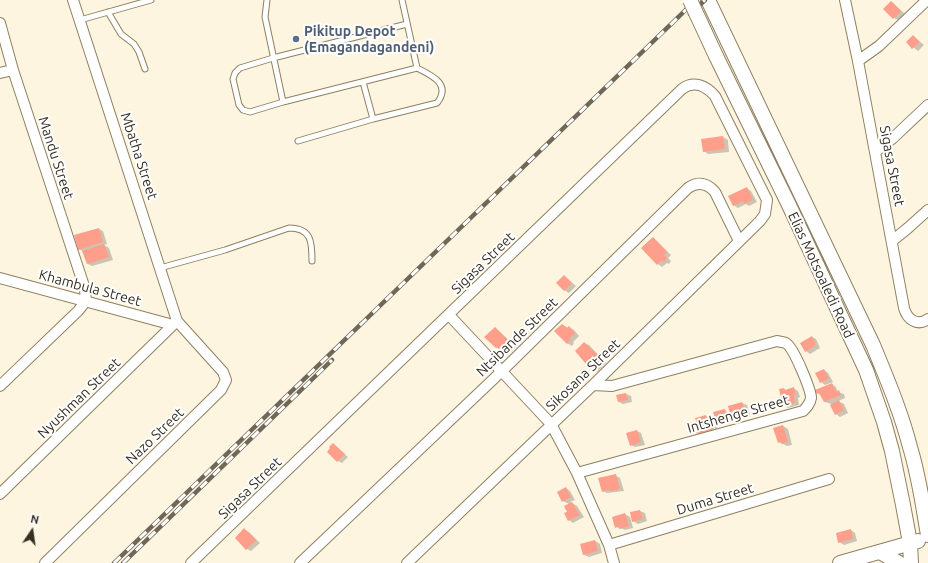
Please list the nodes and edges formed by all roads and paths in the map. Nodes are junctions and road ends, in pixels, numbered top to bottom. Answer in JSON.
{"nodes":[{"id":1,"x":73,"y":0,"type":"edge"},
{"id":2,"x":151,"y":0,"type":"edge"},
{"id":3,"x":267,"y":0,"type":"edge"},
{"id":4,"x":402,"y":0,"type":"edge"},
{"id":5,"x":690,"y":0,"type":"edge"},
{"id":6,"x":708,"y":0,"type":"edge"},
{"id":7,"x":845,"y":0,"type":"edge"},
{"id":8,"x":927,"y":0,"type":"edge"},
{"id":9,"x":108,"y":12,"type":"junction"},
{"id":10,"x":80,"y":20,"type":"junction"},
{"id":11,"x":0,"y":23,"type":"edge"},
{"id":12,"x":407,"y":24,"type":"junction"},
{"id":13,"x":273,"y":58,"type":"junction"},
{"id":14,"x":858,"y":61,"type":"junction"},
{"id":15,"x":417,"y":68,"type":"junction"},
{"id":16,"x":145,"y":69,"type":"dead end"},
{"id":17,"x":13,"y":70,"type":"junction"},
{"id":18,"x":0,"y":73,"type":"edge"},
{"id":19,"x":363,"y":82,"type":"junction"},
{"id":20,"x":284,"y":102,"type":"junction"},
{"id":21,"x":928,"y":105,"type":"edge"},
{"id":22,"x":373,"y":119,"type":"junction"},
{"id":23,"x":298,"y":142,"type":"dead end"},
{"id":24,"x":875,"y":152,"type":"junction"},
{"id":25,"x":767,"y":200,"type":"joint"},
{"id":26,"x":928,"y":210,"type":"edge"},
{"id":27,"x":739,"y":241,"type":"junction"},
{"id":28,"x":892,"y":241,"type":"junction"},
{"id":29,"x":312,"y":261,"type":"dead end"},
{"id":30,"x":160,"y":268,"type":"junction"},
{"id":31,"x":0,"y":278,"type":"edge"},
{"id":32,"x":86,"y":301,"type":"junction"},
{"id":33,"x":449,"y":315,"type":"junction"},
{"id":34,"x":927,"y":320,"type":"edge"},
{"id":35,"x":175,"y":323,"type":"junction"},
{"id":36,"x":502,"y":371,"type":"junction"},
{"id":37,"x":593,"y":385,"type":"junction"},
{"id":38,"x":0,"y":386,"type":"edge"},
{"id":39,"x":551,"y":424,"type":"junction"},
{"id":40,"x":577,"y":473,"type":"junction"},
{"id":41,"x":829,"y":479,"type":"dead end"},
{"id":42,"x":0,"y":494,"type":"edge"},
{"id":43,"x":925,"y":502,"type":"edge"},
{"id":44,"x":928,"y":535,"type":"edge"},
{"id":45,"x":928,"y":538,"type":"edge"},
{"id":46,"x":910,"y":543,"type":"junction"},
{"id":47,"x":608,"y":545,"type":"junction"},
{"id":48,"x":880,"y":552,"type":"junction"},
{"id":49,"x":45,"y":563,"type":"edge"},
{"id":50,"x":191,"y":563,"type":"edge"},
{"id":51,"x":300,"y":563,"type":"edge"},
{"id":52,"x":407,"y":563,"type":"edge"},
{"id":53,"x":614,"y":563,"type":"edge"},
{"id":54,"x":840,"y":563,"type":"edge"},
{"id":55,"x":899,"y":563,"type":"edge"},
{"id":56,"x":911,"y":563,"type":"edge"}],
"edges":[{"from":1,"to":10,"type":"street","name":"Mbatha Street"},
{"from":2,"to":9,"type":"lane"},
{"from":3,"to":13,"type":"lane"},
{"from":4,"to":12,"type":"lane"},
{"from":5,"to":46,"type":"main road","name":"Elias Motsoaledi Road","bridge":true},
{"from":6,"to":43,"type":"main road","name":"Elias Motsoaledi Road"},
{"from":7,"to":14,"type":"street","name":"Sigasa Street"},
{"from":8,"to":14,"type":"street"},
{"from":9,"to":10,"type":"lane"},
{"from":9,"to":16,"type":"lane"},
{"from":10,"to":30,"type":"street","name":"Mbatha Street"},
{"from":11,"to":17,"type":"street","name":"Mandu Street"},
{"from":12,"to":13,"type":"lane"},
{"from":12,"to":15,"type":"lane"},
{"from":13,"to":20,"type":"lane"},
{"from":13,"to":20,"type":"lane"},
{"from":14,"to":24,"type":"street","name":"Sigasa Street"},
{"from":15,"to":19,"type":"lane"},
{"from":15,"to":22,"type":"lane"},
{"from":17,"to":18,"type":"street"},
{"from":17,"to":32,"type":"street","name":"Mandu Street"},
{"from":19,"to":20,"type":"lane"},
{"from":19,"to":22,"type":"lane"},
{"from":21,"to":24,"type":"street"},
{"from":22,"to":23,"type":"lane"},
{"from":24,"to":28,"type":"street","name":"Sigasa Street"},
{"from":25,"to":27,"type":"street","name":"Sikosana Street"},
{"from":25,"to":33,"type":"street","name":"Sigasa Street"},
{"from":26,"to":28,"type":"street"},
{"from":27,"to":36,"type":"street","name":"Ntsibande Street"},
{"from":27,"to":37,"type":"street","name":"Sikosana Street"},
{"from":28,"to":34,"type":"street","name":"Sigasa Street"},
{"from":29,"to":30,"type":"lane"},
{"from":30,"to":35,"type":"street","name":"Mbatha Street"},
{"from":31,"to":32,"type":"street","name":"Khambula Street"},
{"from":32,"to":35,"type":"street","name":"Khambula Street"},
{"from":32,"to":38,"type":"street"},
{"from":33,"to":36,"type":"street"},
{"from":33,"to":50,"type":"street","name":"Sigasa Street"},
{"from":35,"to":42,"type":"street","name":"Nyushman Street"},
{"from":35,"to":49,"type":"street","name":"Nazo Street"},
{"from":36,"to":39,"type":"street"},
{"from":36,"to":51,"type":"street","name":"Ntsibande Street"},
{"from":37,"to":39,"type":"street","name":"Sikosana Street"},
{"from":37,"to":40,"type":"street","name":"Intshenge Street"},
{"from":39,"to":40,"type":"street"},
{"from":39,"to":52,"type":"street","name":"Sikosana Street"},
{"from":40,"to":47,"type":"street"},
{"from":41,"to":47,"type":"street","name":"Duma Street"},
{"from":43,"to":44,"type":"main road","name":"Elias Motsoaledi Road"},
{"from":45,"to":46,"type":"main road"},
{"from":46,"to":48,"type":"main road"},
{"from":46,"to":56,"type":"main road","name":"Elias Motsoaledi Road"},
{"from":47,"to":53,"type":"street"},
{"from":48,"to":54,"type":"main road"},
{"from":48,"to":55,"type":"main road"}]}
